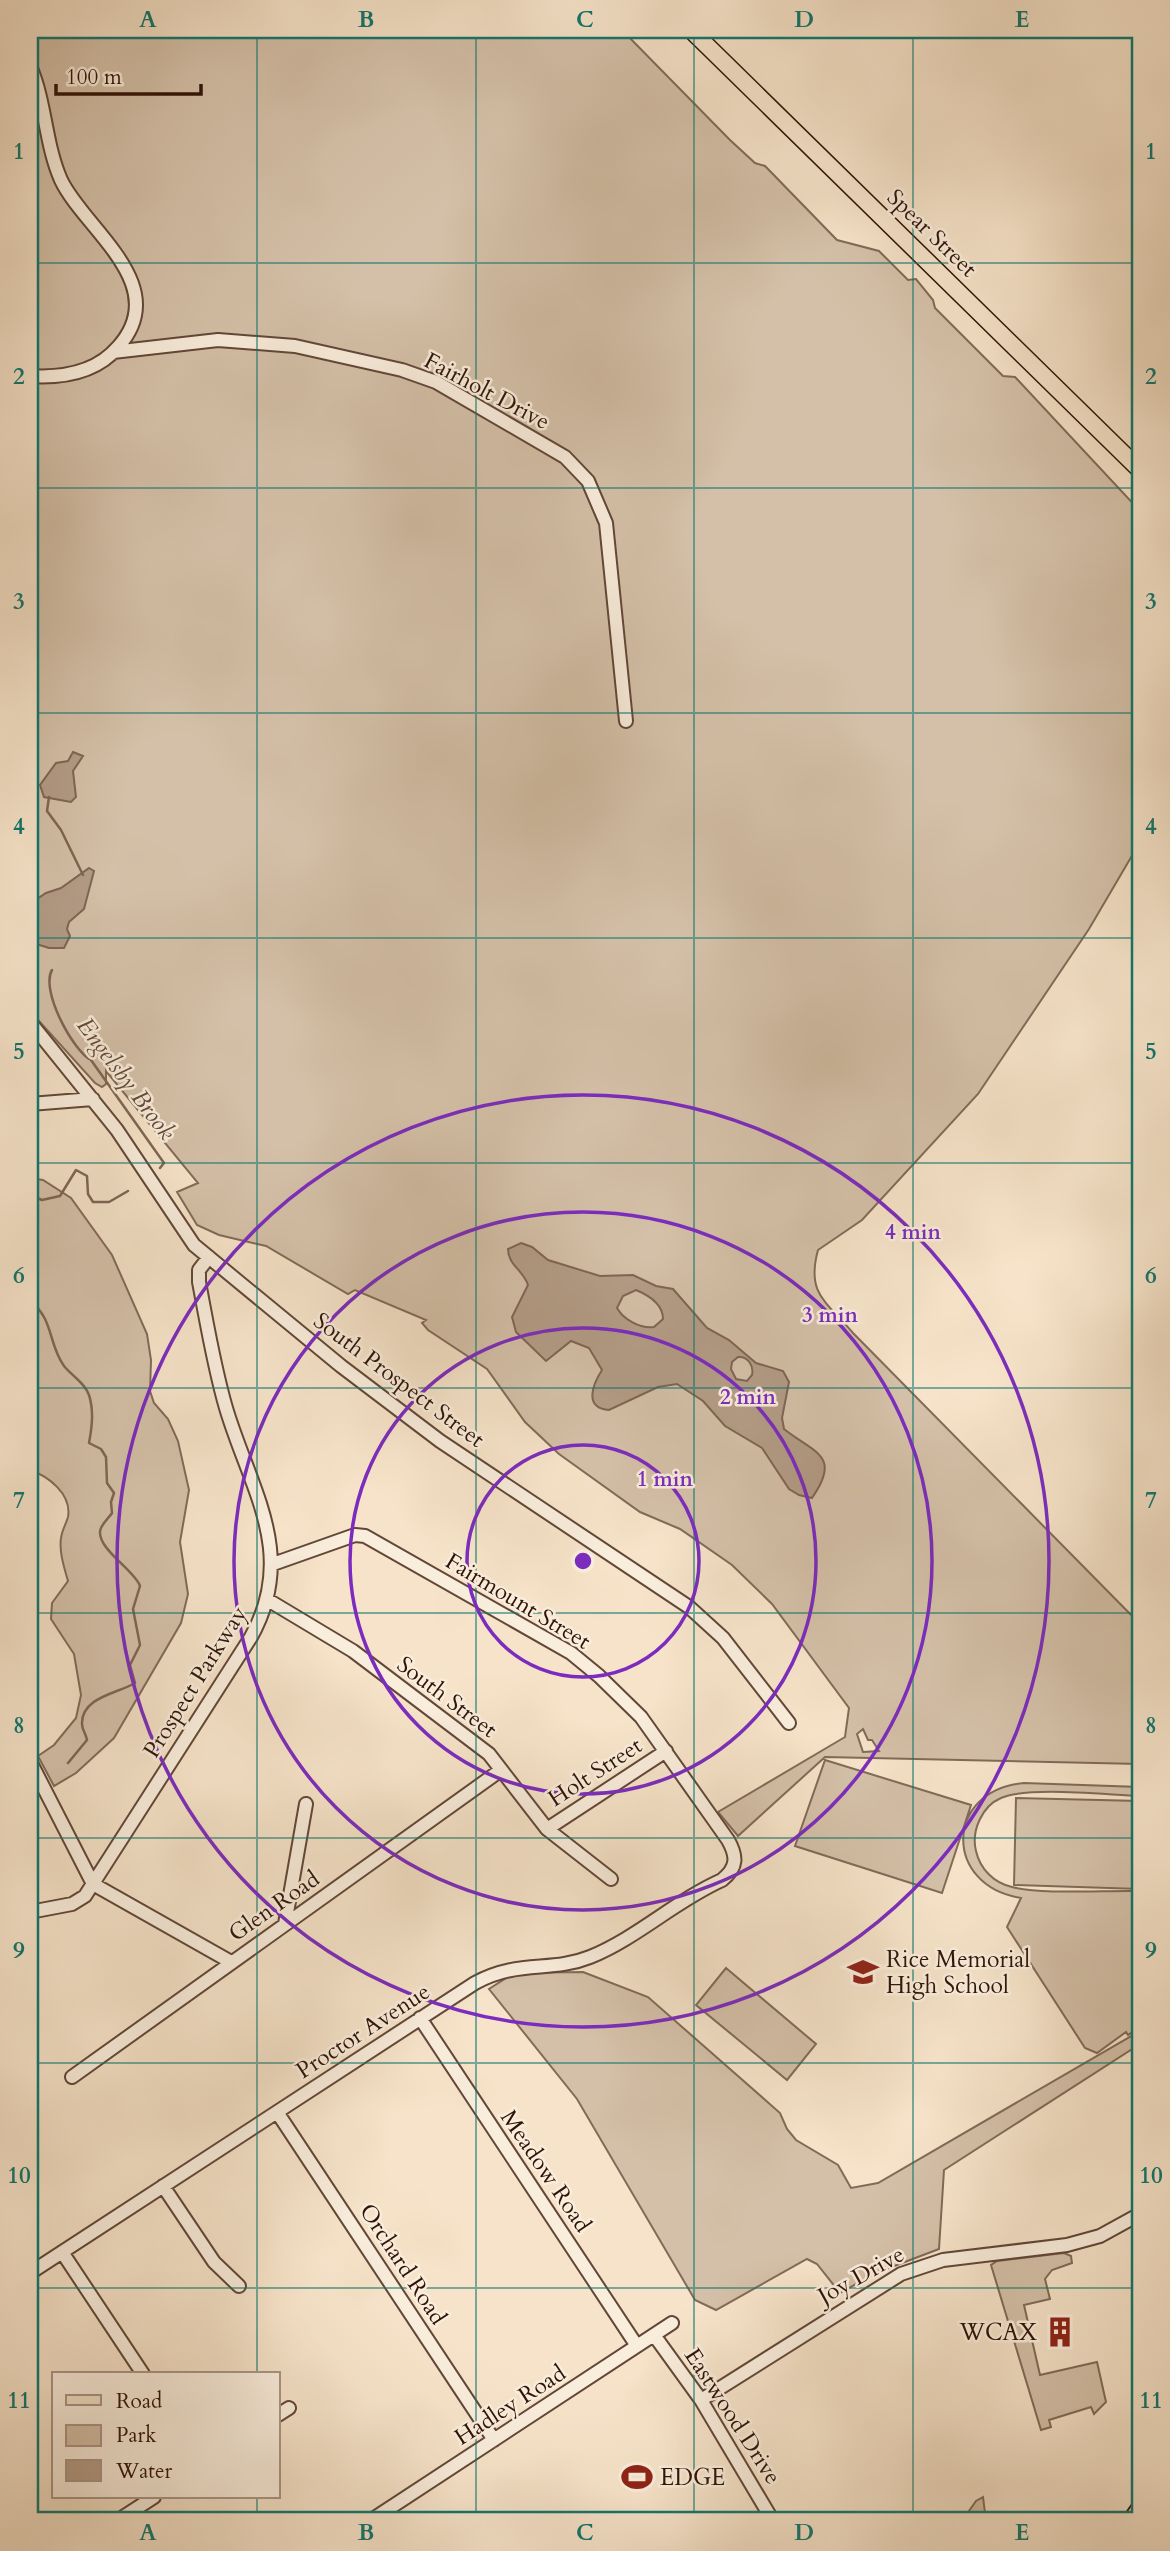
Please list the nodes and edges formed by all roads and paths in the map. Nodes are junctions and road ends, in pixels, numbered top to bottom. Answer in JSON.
{"nodes":[{"id":1,"x":691,"y":30,"type":"edge"},
{"id":2,"x":30,"y":66,"type":"edge"},
{"id":3,"x":113,"y":352,"type":"junction"},
{"id":4,"x":30,"y":376,"type":"edge"},
{"id":5,"x":1140,"y":470,"type":"edge"},
{"id":6,"x":626,"y":721,"type":"dead end"},
{"id":7,"x":30,"y":1023,"type":"edge"},
{"id":8,"x":93,"y":1099,"type":"junction"},
{"id":9,"x":30,"y":1104,"type":"edge"},
{"id":10,"x":209,"y":1256,"type":"junction"},
{"id":11,"x":273,"y":1564,"type":"junction"},
{"id":12,"x":268,"y":1600,"type":"junction"},
{"id":13,"x":789,"y":1723,"type":"dead end"},
{"id":14,"x":666,"y":1751,"type":"junction"},
{"id":15,"x":30,"y":1761,"type":"edge"},
{"id":16,"x":502,"y":1770,"type":"junction"},
{"id":17,"x":306,"y":1804,"type":"dead end"},
{"id":18,"x":547,"y":1829,"type":"junction"},
{"id":19,"x":735,"y":1866,"type":"joint"},
{"id":20,"x":611,"y":1879,"type":"dead end"},
{"id":21,"x":93,"y":1884,"type":"junction"},
{"id":22,"x":30,"y":1912,"type":"edge"},
{"id":23,"x":285,"y":1924,"type":"junction"},
{"id":24,"x":231,"y":1962,"type":"junction"},
{"id":25,"x":420,"y":2018,"type":"junction"},
{"id":26,"x":72,"y":2077,"type":"dead end"},
{"id":27,"x":277,"y":2112,"type":"junction"},
{"id":28,"x":163,"y":2186,"type":"junction"},
{"id":29,"x":1140,"y":2214,"type":"edge"},
{"id":30,"x":62,"y":2252,"type":"junction"},
{"id":31,"x":30,"y":2273,"type":"edge"},
{"id":32,"x":239,"y":2286,"type":"dead end"},
{"id":33,"x":672,"y":2323,"type":"dead end"},
{"id":34,"x":654,"y":2335,"type":"junction"},
{"id":35,"x":637,"y":2346,"type":"junction"},
{"id":36,"x":142,"y":2372,"type":"edge"},
{"id":37,"x":701,"y":2400,"type":"junction"},
{"id":38,"x":494,"y":2440,"type":"junction"},
{"id":39,"x":152,"y":2498,"type":"edge"},
{"id":40,"x":1140,"y":2511,"type":"edge"},
{"id":41,"x":117,"y":2521,"type":"edge"},
{"id":42,"x":370,"y":2521,"type":"edge"},
{"id":43,"x":774,"y":2521,"type":"edge"},
{"id":44,"x":1133,"y":2521,"type":"edge"}],
"edges":[{"from":1,"to":5,"type":"main road","name":"Spear Street"},
{"from":2,"to":3,"type":"street"},
{"from":3,"to":4,"type":"street"},
{"from":3,"to":6,"type":"street","name":"Fairholt Drive"},
{"from":7,"to":8,"type":"street","name":"South Prospect Street"},
{"from":8,"to":9,"type":"street"},
{"from":8,"to":10,"type":"street","name":"South Prospect Street"},
{"from":10,"to":11,"type":"street","name":"Prospect Parkway"},
{"from":10,"to":13,"type":"street","name":"South Prospect Street"},
{"from":11,"to":12,"type":"street","name":"Prospect Parkway"},
{"from":11,"to":14,"type":"street","name":"Fairmount Street"},
{"from":12,"to":16,"type":"street","name":"South Street"},
{"from":12,"to":21,"type":"street","name":"Prospect Parkway"},
{"from":14,"to":18,"type":"street","name":"Holt Street"},
{"from":14,"to":19,"type":"street","name":"Fairmount Street"},
{"from":15,"to":21,"type":"street"},
{"from":16,"to":18,"type":"street","name":"South Street"},
{"from":16,"to":23,"type":"street","name":"Glen Road"},
{"from":17,"to":23,"type":"street"},
{"from":18,"to":20,"type":"street","name":"South Street"},
{"from":19,"to":25,"type":"street","name":"Proctor Avenue"},
{"from":21,"to":22,"type":"street","name":"Prospect Parkway"},
{"from":21,"to":24,"type":"street"},
{"from":23,"to":24,"type":"street","name":"Glen Road"},
{"from":24,"to":26,"type":"street","name":"Glen Road"},
{"from":25,"to":27,"type":"street","name":"Proctor Avenue"},
{"from":25,"to":35,"type":"street","name":"Meadow Road"},
{"from":27,"to":28,"type":"street","name":"Proctor Avenue"},
{"from":27,"to":38,"type":"street","name":"Orchard Road"},
{"from":28,"to":30,"type":"street","name":"Proctor Avenue"},
{"from":28,"to":32,"type":"street"},
{"from":29,"to":37,"type":"street","name":"Joy Drive"},
{"from":30,"to":31,"type":"street","name":"Proctor Avenue"},
{"from":30,"to":36,"type":"street"},
{"from":33,"to":34,"type":"street","name":"Hadley Road"},
{"from":34,"to":35,"type":"street","name":"Hadley Road"},
{"from":34,"to":37,"type":"street","name":"Eastwood Drive"},
{"from":35,"to":38,"type":"street","name":"Hadley Road"},
{"from":37,"to":43,"type":"street","name":"Eastwood Drive"},
{"from":38,"to":42,"type":"street","name":"Hadley Road"},
{"from":39,"to":41,"type":"street"},
{"from":40,"to":44,"type":"highway"}]}
